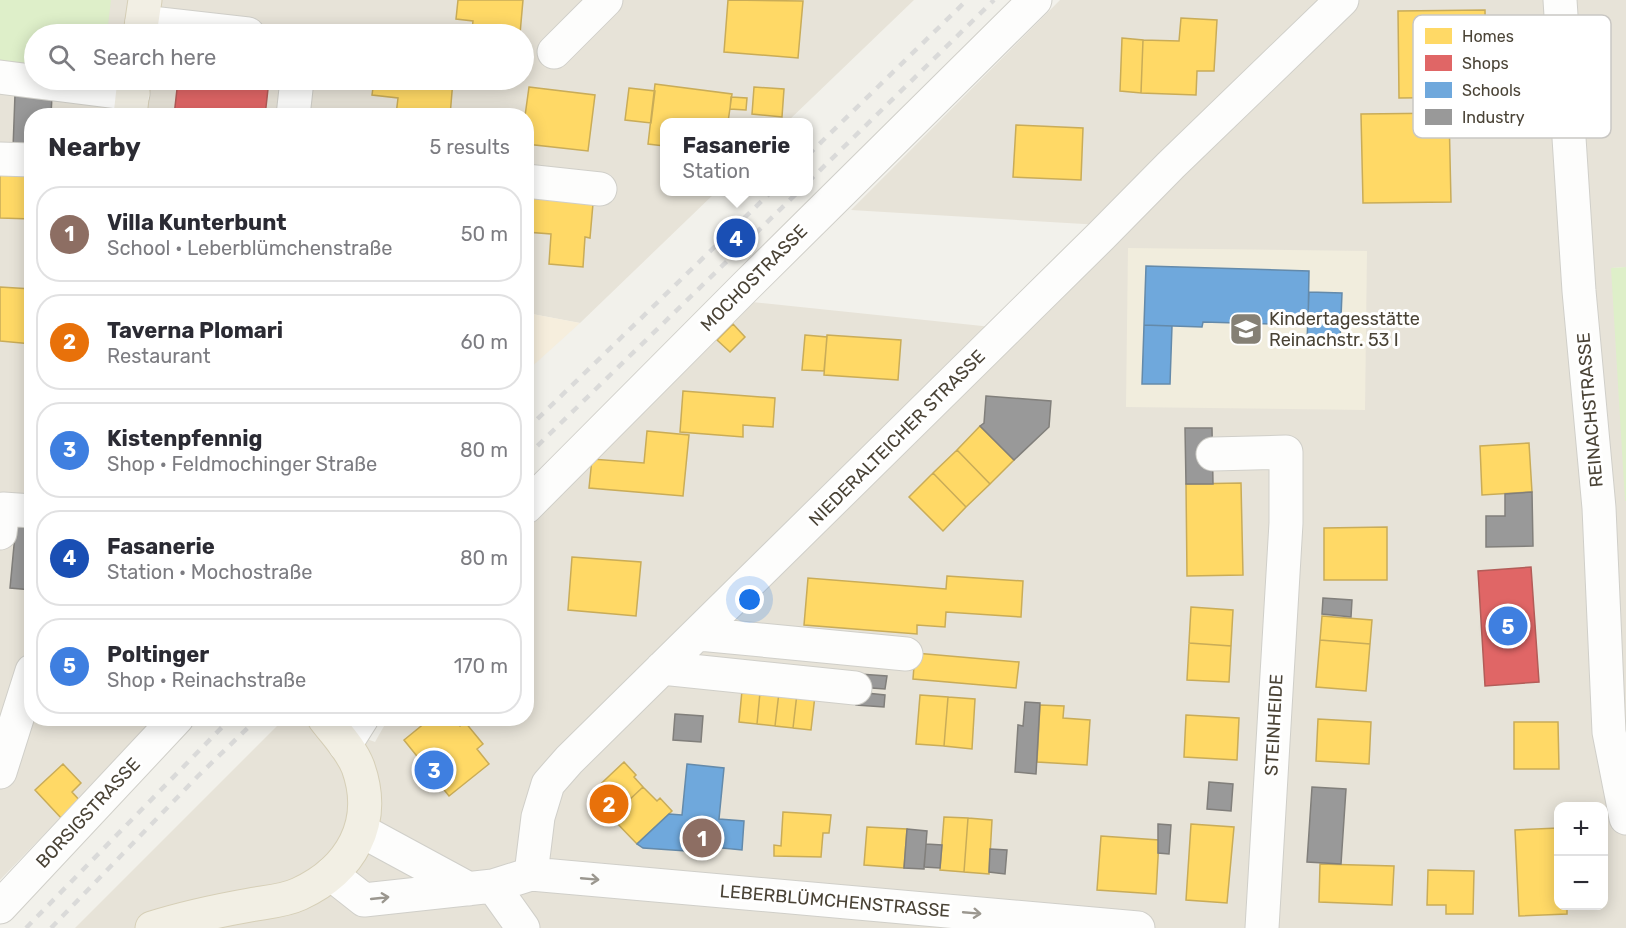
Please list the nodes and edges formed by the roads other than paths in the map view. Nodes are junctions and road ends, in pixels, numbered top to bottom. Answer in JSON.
{"nodes":[{"id":1,"x":606,"y":0,"type":"edge"},
{"id":2,"x":1035,"y":0,"type":"edge"},
{"id":3,"x":1342,"y":0,"type":"edge"},
{"id":4,"x":1560,"y":0,"type":"edge"},
{"id":5,"x":1561,"y":15,"type":"edge"},
{"id":6,"x":142,"y":19,"type":"edge"},
{"id":7,"x":177,"y":24,"type":"edge"},
{"id":8,"x":554,"y":52,"type":"dead end"},
{"id":9,"x":0,"y":77,"type":"edge"},
{"id":10,"x":24,"y":80,"type":"edge"},
{"id":11,"x":90,"y":90,"type":"edge"},
{"id":12,"x":296,"y":90,"type":"edge"},
{"id":13,"x":132,"y":96,"type":"edge"},
{"id":14,"x":294,"y":108,"type":"edge"},
{"id":15,"x":1569,"y":138,"type":"edge"},
{"id":16,"x":0,"y":159,"type":"edge"},
{"id":17,"x":24,"y":160,"type":"edge"},
{"id":18,"x":534,"y":182,"type":"edge"},
{"id":19,"x":600,"y":189,"type":"dead end"},
{"id":20,"x":1213,"y":454,"type":"dead end"},
{"id":21,"x":534,"y":499,"type":"edge"},
{"id":22,"x":24,"y":510,"type":"edge"},
{"id":23,"x":0,"y":533,"type":"edge"},
{"id":24,"x":699,"y":634,"type":"junction"},
{"id":25,"x":906,"y":654,"type":"dead end"},
{"id":26,"x":662,"y":668,"type":"junction"},
{"id":27,"x":855,"y":688,"type":"dead end"},
{"id":28,"x":24,"y":696,"type":"edge"},
{"id":29,"x":170,"y":726,"type":"edge"},
{"id":30,"x":354,"y":732,"type":"edge"},
{"id":31,"x":0,"y":772,"type":"edge"},
{"id":32,"x":1626,"y":818,"type":"edge"},
{"id":33,"x":362,"y":831,"type":"junction"},
{"id":34,"x":331,"y":874,"type":"junction"},
{"id":35,"x":531,"y":874,"type":"junction"},
{"id":36,"x":481,"y":887,"type":"junction"},
{"id":37,"x":0,"y":907,"type":"edge"},
{"id":38,"x":152,"y":928,"type":"edge"},
{"id":39,"x":523,"y":928,"type":"edge"},
{"id":40,"x":1138,"y":928,"type":"edge"},
{"id":41,"x":1262,"y":928,"type":"edge"}],
"edges":[{"from":1,"to":8,"type":"street"},
{"from":2,"to":21,"type":"street","name":"MOCHOSTRASSE"},
{"from":3,"to":24,"type":"street","name":"NIEDERALTEICHER STRASSE"},
{"from":4,"to":5,"type":"street","name":"REINACHSTRASSE"},
{"from":6,"to":7,"type":"street"},
{"from":9,"to":10,"type":"street"},
{"from":11,"to":13,"type":"street"},
{"from":12,"to":14,"type":"street"},
{"from":15,"to":32,"type":"street","name":"REINACHSTRASSE"},
{"from":16,"to":17,"type":"street"},
{"from":18,"to":19,"type":"street"},
{"from":20,"to":41,"type":"street","name":"STEINHEIDE"},
{"from":22,"to":23,"type":"street"},
{"from":24,"to":25,"type":"street"},
{"from":24,"to":26,"type":"street","name":"NIEDERALTEICHER STRASSE"},
{"from":26,"to":27,"type":"street"},
{"from":26,"to":35,"type":"street","name":"NIEDERALTEICHER STRASSE"},
{"from":28,"to":31,"type":"street"},
{"from":29,"to":37,"type":"street","name":"BORSIGSTRASSE"},
{"from":30,"to":33,"type":"main road"},
{"from":33,"to":34,"type":"main road"},
{"from":33,"to":36,"type":"street"},
{"from":34,"to":36,"type":"street","one_way":true},
{"from":34,"to":38,"type":"main road"},
{"from":35,"to":36,"type":"street"},
{"from":35,"to":40,"type":"street","name":"LEBERBLÜMCHENSTRASSE","one_way":true},
{"from":36,"to":39,"type":"street"}]}
